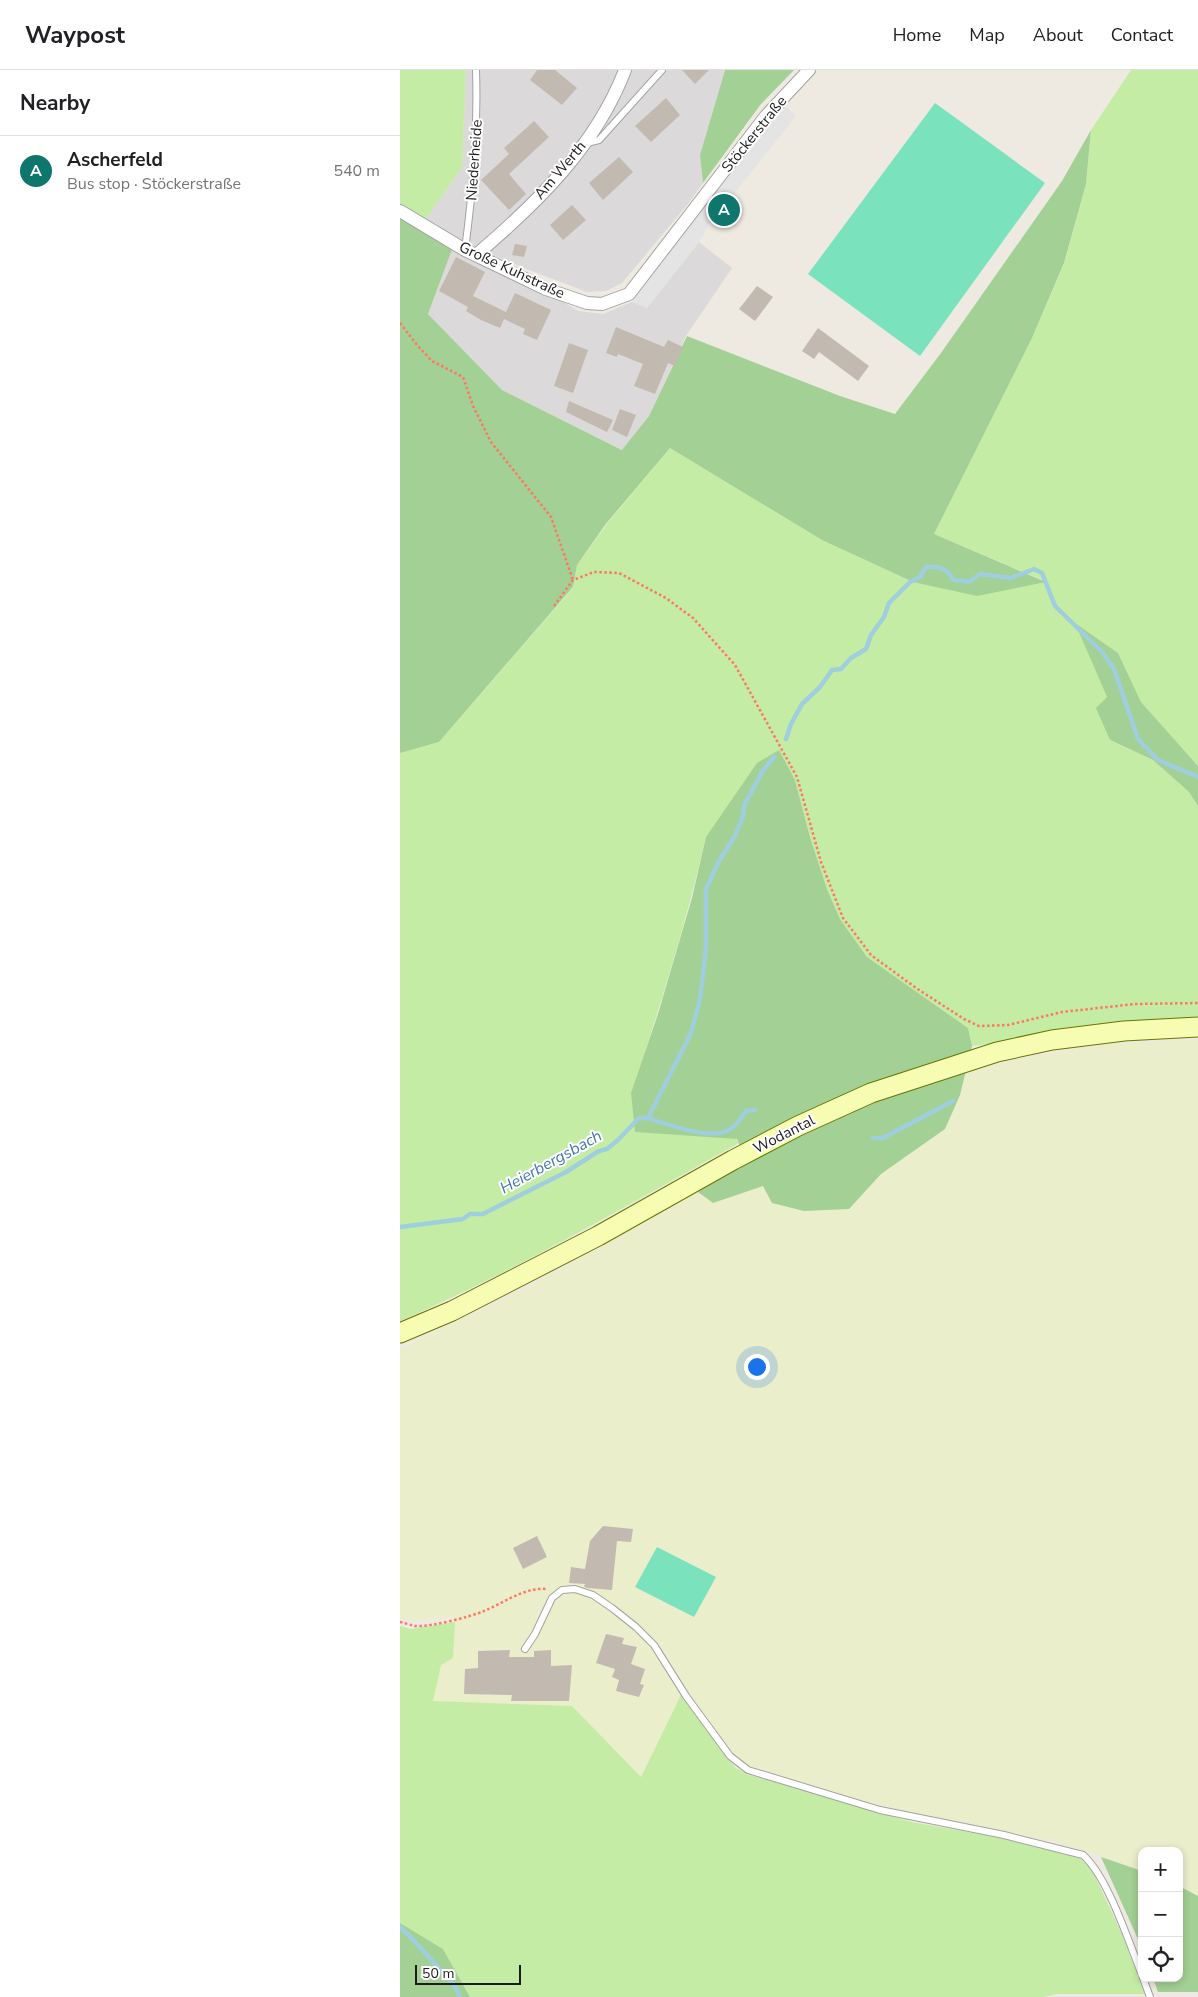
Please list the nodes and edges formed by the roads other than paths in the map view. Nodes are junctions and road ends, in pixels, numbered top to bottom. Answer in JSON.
{"nodes":[{"id":1,"x":476,"y":70,"type":"edge"},
{"id":2,"x":625,"y":70,"type":"edge"},
{"id":3,"x":662,"y":70,"type":"edge"},
{"id":4,"x":809,"y":70,"type":"edge"},
{"id":5,"x":583,"y":144,"type":"junction"},
{"id":6,"x":400,"y":211,"type":"edge"},
{"id":7,"x":470,"y":252,"type":"junction"},
{"id":8,"x":629,"y":294,"type":"joint"},
{"id":9,"x":1198,"y":1027,"type":"edge"},
{"id":10,"x":400,"y":1333,"type":"edge"},
{"id":11,"x":525,"y":1649,"type":"dead end"},
{"id":12,"x":1138,"y":1966,"type":"edge"},
{"id":13,"x":1144,"y":1982,"type":"edge"},
{"id":14,"x":1150,"y":1997,"type":"edge"}],
"edges":[{"from":1,"to":7,"type":"lane","name":"Niederheide"},
{"from":2,"to":5,"type":"street","name":"Am Werth"},
{"from":3,"to":5,"type":"lane"},
{"from":4,"to":8,"type":"street","name":"Stöckerstraße"},
{"from":5,"to":7,"type":"street","name":"Am Werth"},
{"from":6,"to":7,"type":"street","name":"Große Kuhstraße"},
{"from":7,"to":8,"type":"street","name":"Große Kuhstraße"},
{"from":9,"to":10,"type":"main road","name":"Wodantal"},
{"from":11,"to":12,"type":"lane"},
{"from":13,"to":14,"type":"lane"}]}
